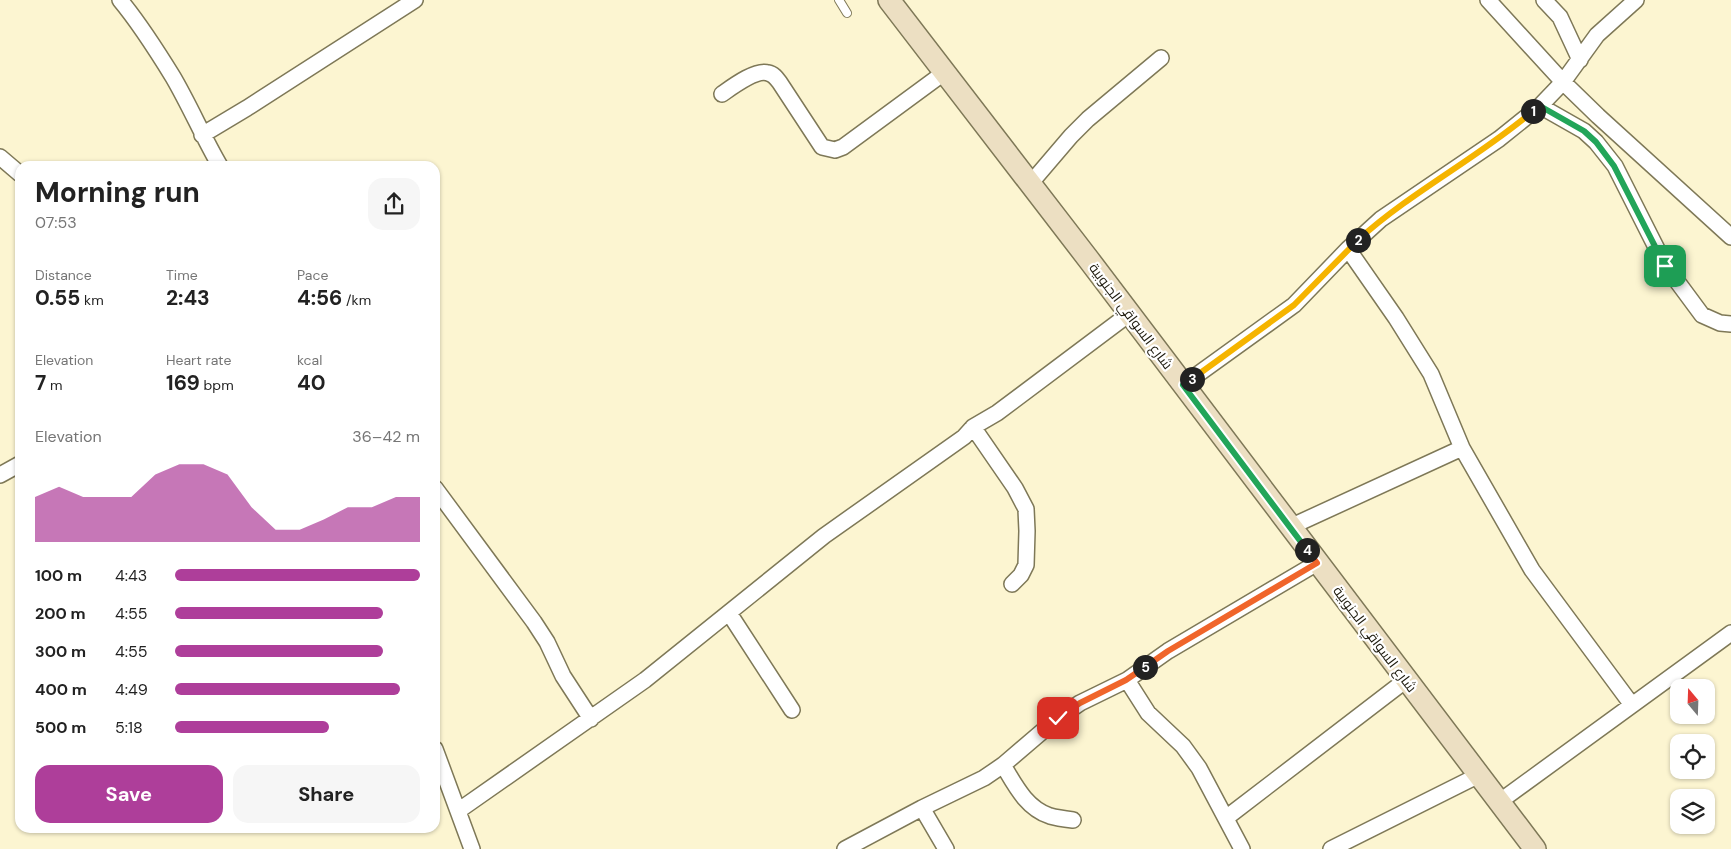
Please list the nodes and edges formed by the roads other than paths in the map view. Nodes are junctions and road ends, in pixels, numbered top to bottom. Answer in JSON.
{"nodes":[{"id":1,"x":120,"y":0,"type":"edge"},
{"id":2,"x":415,"y":0,"type":"edge"},
{"id":3,"x":839,"y":0,"type":"edge"},
{"id":4,"x":890,"y":0,"type":"edge"},
{"id":5,"x":1488,"y":0,"type":"edge"},
{"id":6,"x":1544,"y":0,"type":"edge"},
{"id":7,"x":1636,"y":0,"type":"edge"},
{"id":8,"x":847,"y":13,"type":"dead end"},
{"id":9,"x":1161,"y":58,"type":"dead end"},
{"id":10,"x":1580,"y":60,"type":"junction"},
{"id":11,"x":944,"y":72,"type":"junction"},
{"id":12,"x":1563,"y":82,"type":"junction"},
{"id":13,"x":722,"y":94,"type":"dead end"},
{"id":14,"x":1540,"y":106,"type":"junction"},
{"id":15,"x":202,"y":135,"type":"junction"},
{"id":16,"x":0,"y":157,"type":"edge"},
{"id":17,"x":217,"y":161,"type":"edge"},
{"id":18,"x":15,"y":170,"type":"edge"},
{"id":19,"x":1030,"y":184,"type":"junction"},
{"id":20,"x":1731,"y":237,"type":"edge"},
{"id":21,"x":1348,"y":249,"type":"junction"},
{"id":22,"x":1129,"y":314,"type":"junction"},
{"id":23,"x":1731,"y":324,"type":"edge"},
{"id":24,"x":1183,"y":385,"type":"junction"},
{"id":25,"x":973,"y":428,"type":"junction"},
{"id":26,"x":1462,"y":448,"type":"junction"},
{"id":27,"x":15,"y":467,"type":"edge"},
{"id":28,"x":0,"y":475,"type":"edge"},
{"id":29,"x":440,"y":495,"type":"edge"},
{"id":30,"x":1290,"y":527,"type":"junction"},
{"id":31,"x":1317,"y":563,"type":"junction"},
{"id":32,"x":1012,"y":584,"type":"dead end"},
{"id":33,"x":730,"y":613,"type":"junction"},
{"id":34,"x":1731,"y":633,"type":"edge"},
{"id":35,"x":1126,"y":680,"type":"junction"},
{"id":36,"x":1406,"y":680,"type":"junction"},
{"id":37,"x":1632,"y":705,"type":"junction"},
{"id":38,"x":792,"y":710,"type":"dead end"},
{"id":39,"x":591,"y":719,"type":"junction"},
{"id":40,"x":440,"y":762,"type":"edge"},
{"id":41,"x":1003,"y":765,"type":"junction"},
{"id":42,"x":1479,"y":775,"type":"junction"},
{"id":43,"x":1499,"y":802,"type":"junction"},
{"id":44,"x":922,"y":808,"type":"junction"},
{"id":45,"x":458,"y":811,"type":"junction"},
{"id":46,"x":1226,"y":818,"type":"junction"},
{"id":47,"x":1073,"y":820,"type":"dead end"},
{"id":48,"x":472,"y":849,"type":"edge"},
{"id":49,"x":845,"y":849,"type":"edge"},
{"id":50,"x":946,"y":849,"type":"edge"},
{"id":51,"x":1242,"y":849,"type":"edge"},
{"id":52,"x":1331,"y":849,"type":"edge"},
{"id":53,"x":1535,"y":849,"type":"edge"}],
"edges":[{"from":1,"to":15,"type":"street"},
{"from":2,"to":15,"type":"street"},
{"from":3,"to":8,"type":"lane"},
{"from":4,"to":11,"type":"street","name":"شارع السواقي الجنوبية"},
{"from":5,"to":12,"type":"street"},
{"from":6,"to":10,"type":"street"},
{"from":7,"to":10,"type":"street"},
{"from":9,"to":19,"type":"street"},
{"from":10,"to":12,"type":"street"},
{"from":11,"to":13,"type":"street"},
{"from":11,"to":19,"type":"street","name":"شارع السواقي الجنوبية"},
{"from":12,"to":14,"type":"street"},
{"from":12,"to":20,"type":"street"},
{"from":14,"to":21,"type":"street"},
{"from":14,"to":23,"type":"street"},
{"from":15,"to":17,"type":"street"},
{"from":16,"to":18,"type":"street"},
{"from":19,"to":22,"type":"street","name":"شارع السواقي الجنوبية"},
{"from":21,"to":24,"type":"street"},
{"from":21,"to":26,"type":"street"},
{"from":22,"to":24,"type":"street","name":"شارع السواقي الجنوبية"},
{"from":22,"to":25,"type":"street"},
{"from":24,"to":30,"type":"street","name":"شارع السواقي الجنوبية"},
{"from":25,"to":32,"type":"street"},
{"from":25,"to":33,"type":"street"},
{"from":26,"to":30,"type":"street"},
{"from":26,"to":37,"type":"street"},
{"from":27,"to":28,"type":"street"},
{"from":29,"to":39,"type":"street"},
{"from":30,"to":31,"type":"street","name":"شارع السواقي الجنوبية"},
{"from":31,"to":35,"type":"street"},
{"from":31,"to":36,"type":"street","name":"شارع السواقي الجنوبية"},
{"from":33,"to":38,"type":"street"},
{"from":33,"to":39,"type":"street"},
{"from":34,"to":37,"type":"street"},
{"from":35,"to":41,"type":"street"},
{"from":35,"to":46,"type":"street"},
{"from":36,"to":42,"type":"street","name":"شارع السواقي الجنوبية"},
{"from":36,"to":46,"type":"street"},
{"from":37,"to":43,"type":"street"},
{"from":39,"to":45,"type":"street"},
{"from":40,"to":45,"type":"street"},
{"from":41,"to":44,"type":"street"},
{"from":41,"to":47,"type":"street"},
{"from":42,"to":43,"type":"street","name":"شارع السواقي الجنوبية"},
{"from":42,"to":52,"type":"street"},
{"from":43,"to":53,"type":"street","name":"شارع السواقي الجنوبية"},
{"from":44,"to":49,"type":"street"},
{"from":44,"to":50,"type":"street"},
{"from":45,"to":48,"type":"street"},
{"from":46,"to":51,"type":"street"}]}
